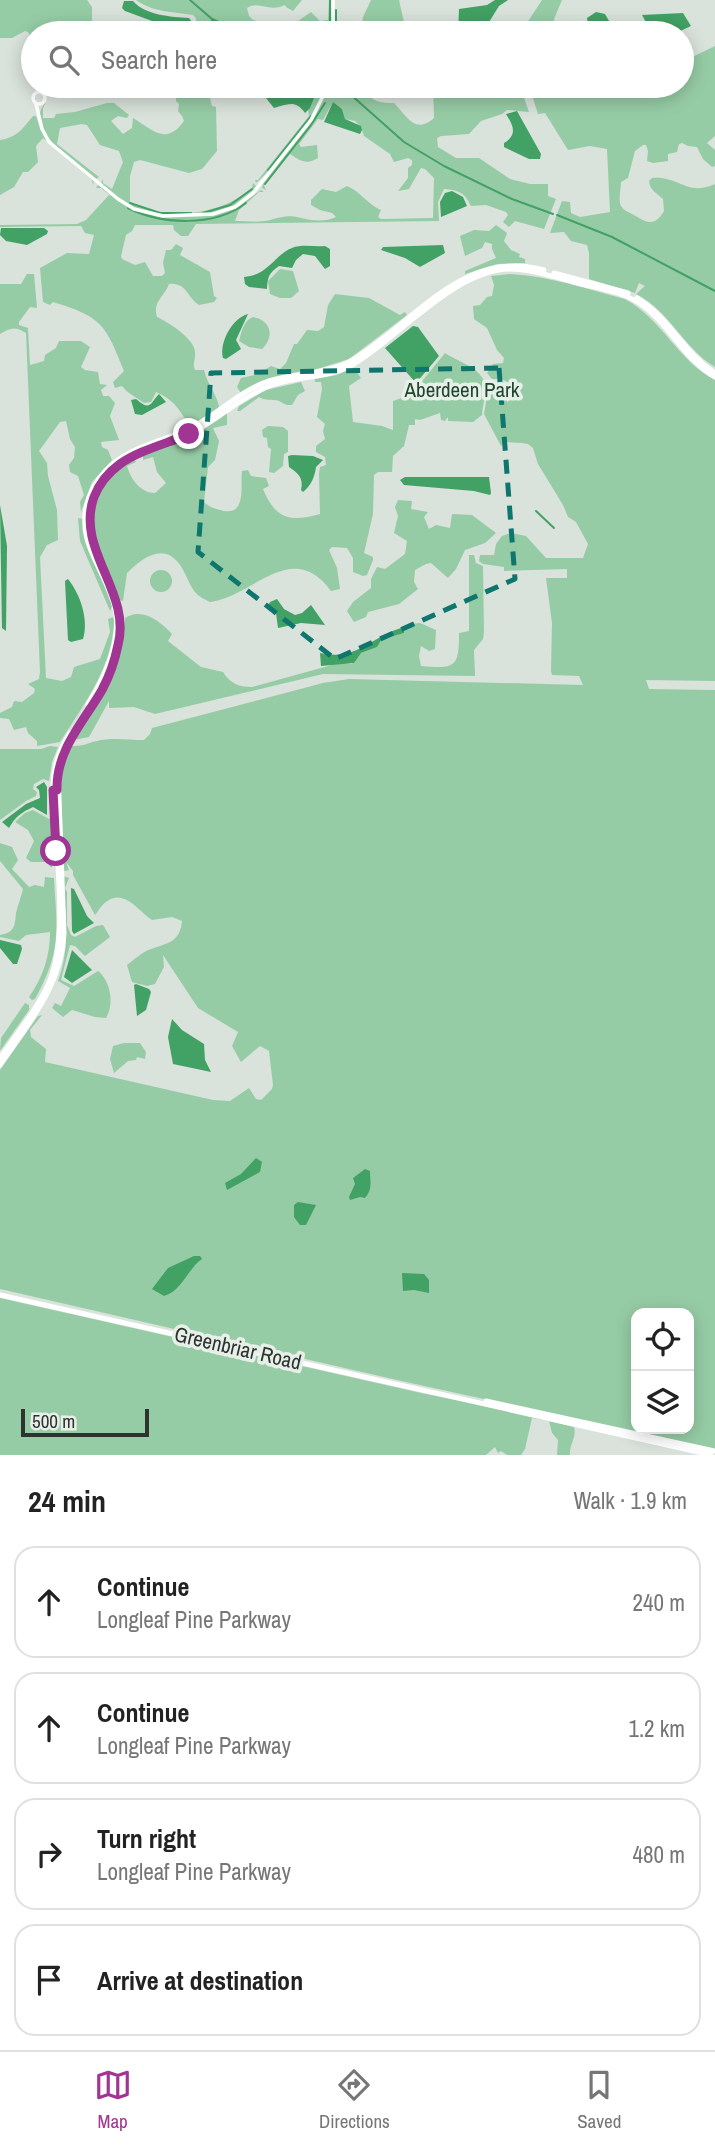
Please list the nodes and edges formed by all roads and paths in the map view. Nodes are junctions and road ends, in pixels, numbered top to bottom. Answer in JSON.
{"nodes":[{"id":1,"x":333,"y":0,"type":"edge"},
{"id":2,"x":333,"y":21,"type":"edge"},
{"id":3,"x":34,"y":98,"type":"edge"},
{"id":4,"x":45,"y":98,"type":"edge"},
{"id":5,"x":322,"y":98,"type":"edge"},
{"id":6,"x":36,"y":104,"type":"junction"},
{"id":7,"x":43,"y":104,"type":"junction"},
{"id":8,"x":40,"y":112,"type":"junction"},
{"id":9,"x":486,"y":270,"type":"junction"},
{"id":10,"x":466,"y":283,"type":"junction"},
{"id":11,"x":642,"y":302,"type":"junction"},
{"id":12,"x":715,"y":375,"type":"edge"},
{"id":13,"x":55,"y":790,"type":"junction"},
{"id":14,"x":0,"y":1058,"type":"edge"},
{"id":15,"x":0,"y":1065,"type":"edge"},
{"id":16,"x":0,"y":1295,"type":"edge"},
{"id":17,"x":475,"y":1401,"type":"junction"},
{"id":18,"x":715,"y":1451,"type":"edge"},
{"id":19,"x":711,"y":1455,"type":"edge"}],
"edges":[{"from":1,"to":2,"type":"street"},
{"from":3,"to":6,"type":"street"},
{"from":4,"to":7,"type":"street"},
{"from":5,"to":8,"type":"street"},
{"from":6,"to":7,"type":"street"},
{"from":6,"to":8,"type":"street"},
{"from":7,"to":8,"type":"street"},
{"from":9,"to":10,"type":"main road"},
{"from":9,"to":11,"type":"main road"},
{"from":9,"to":13,"type":"main road"},
{"from":10,"to":11,"type":"main road"},
{"from":10,"to":13,"type":"main road"},
{"from":11,"to":12,"type":"main road"},
{"from":13,"to":14,"type":"main road"},
{"from":13,"to":15,"type":"main road"},
{"from":16,"to":17,"type":"main road","name":"Greenbriar Road"},
{"from":17,"to":18,"type":"main road","name":"Greenbriar Road"},
{"from":17,"to":19,"type":"main road","name":"Greenbriar Road"}]}
